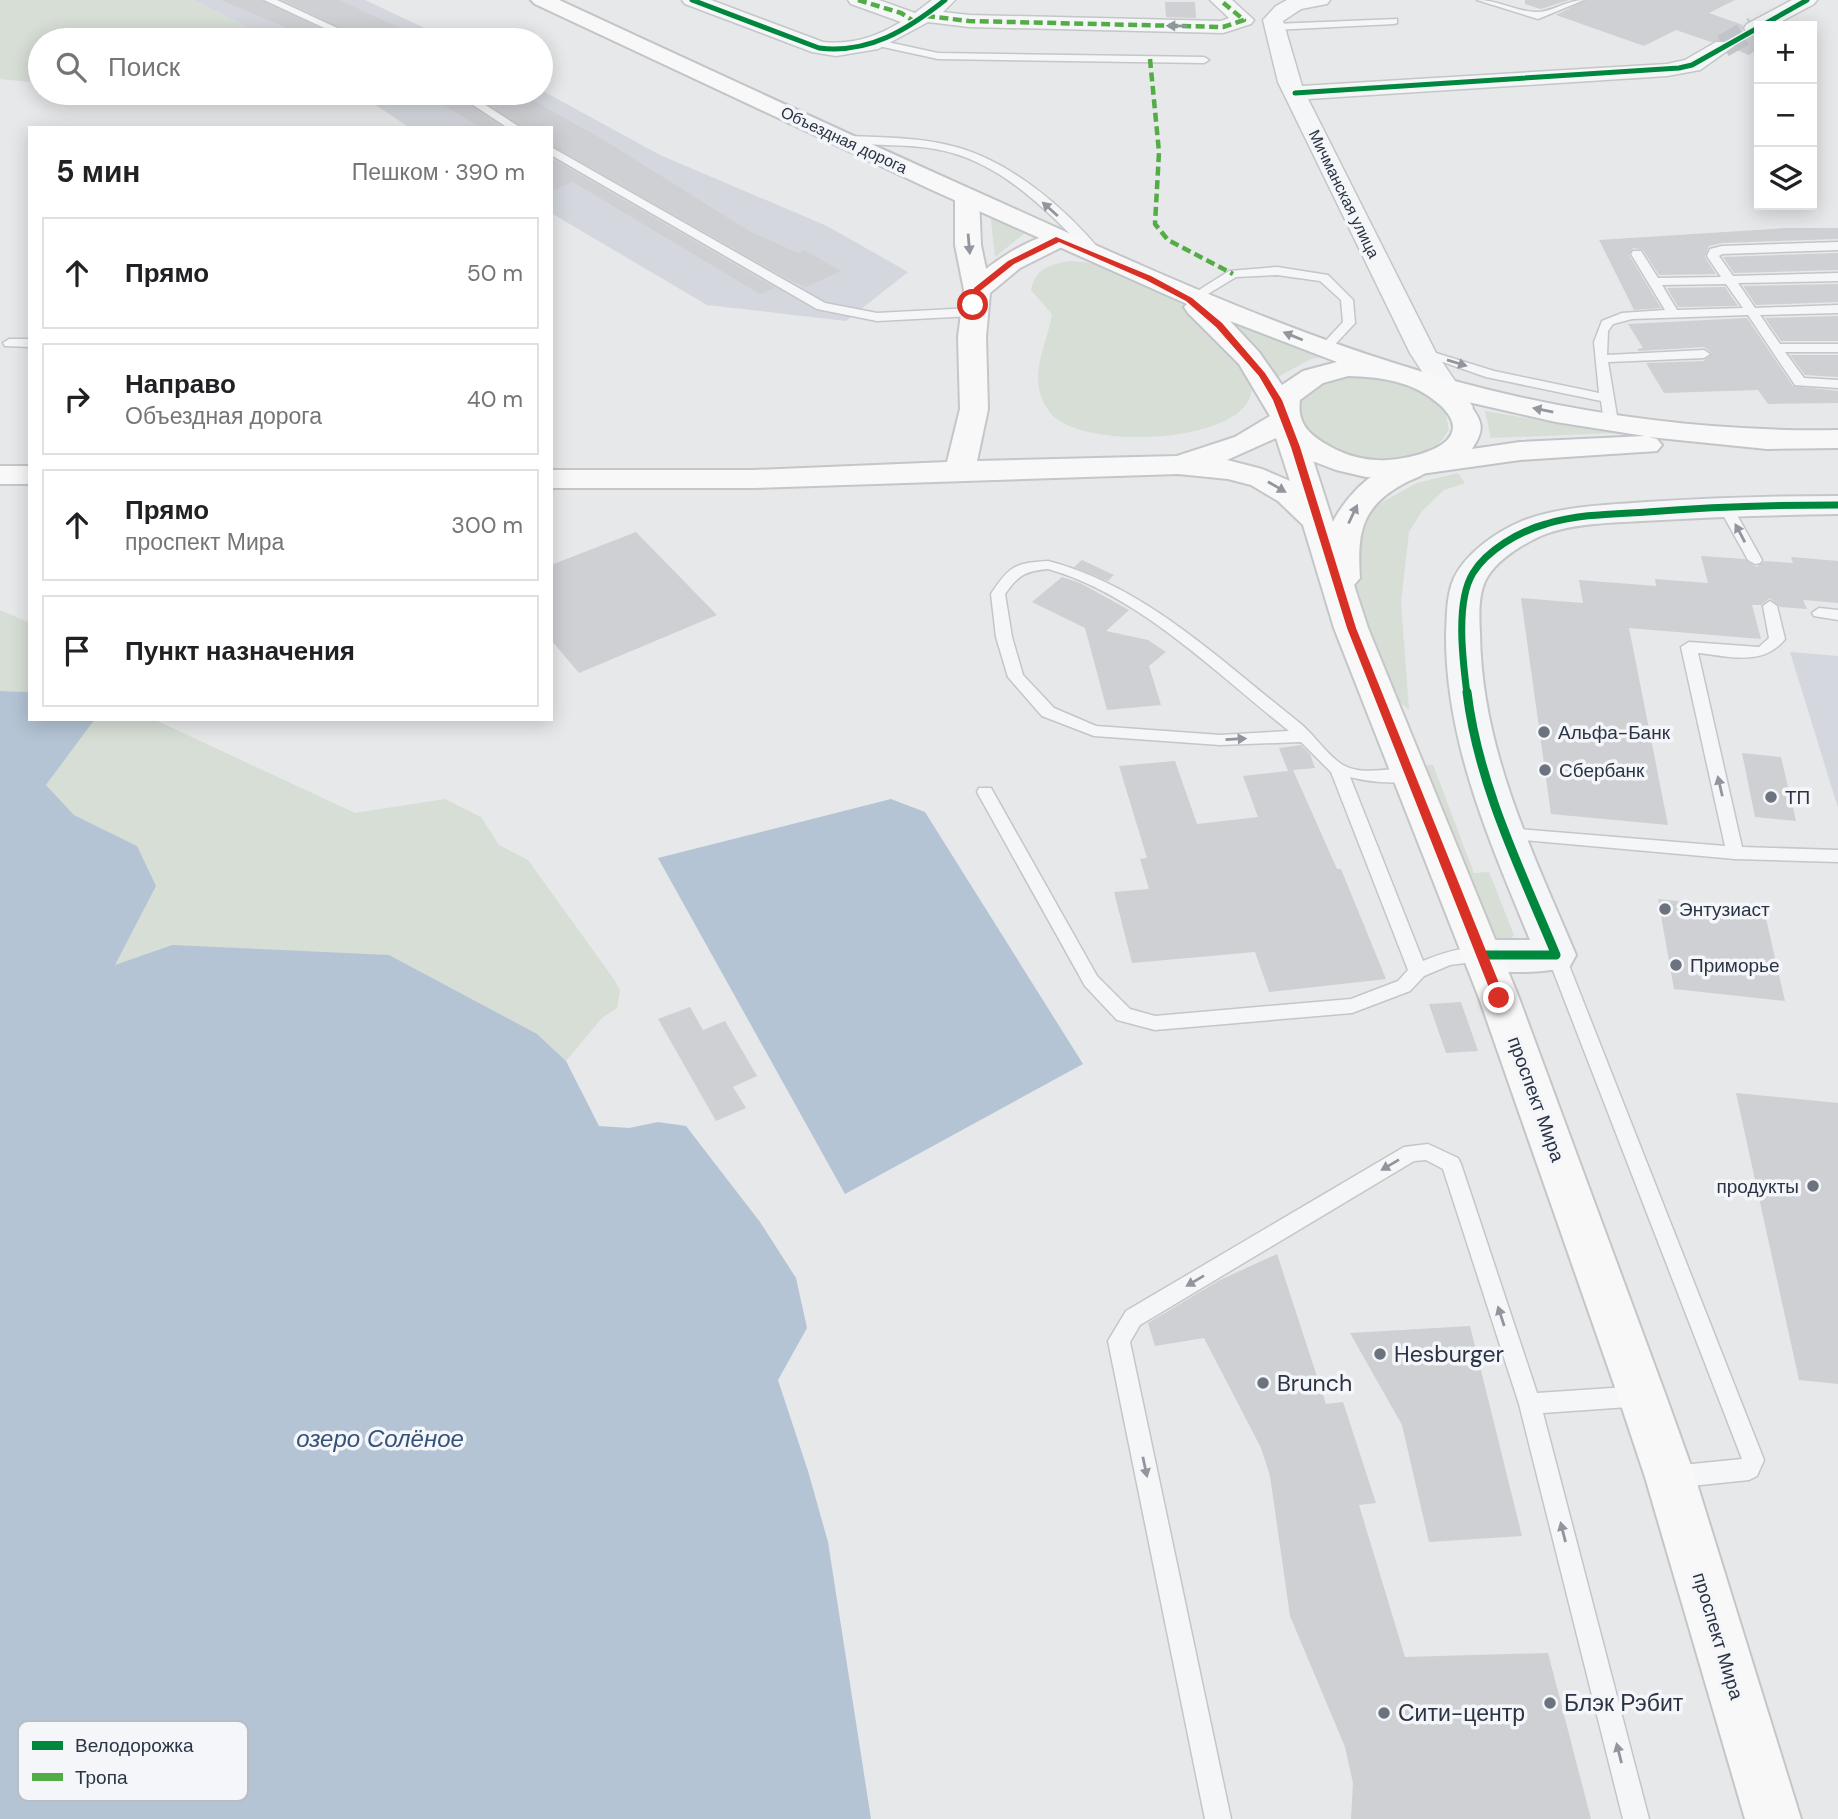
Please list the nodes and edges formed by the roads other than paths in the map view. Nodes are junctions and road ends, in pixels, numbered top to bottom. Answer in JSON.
{"nodes":[{"id":1,"x":269,"y":0,"type":"edge"},
{"id":2,"x":542,"y":0,"type":"edge"},
{"id":3,"x":692,"y":0,"type":"edge"},
{"id":4,"x":858,"y":0,"type":"edge"},
{"id":5,"x":945,"y":0,"type":"edge"},
{"id":6,"x":1220,"y":0,"type":"edge"},
{"id":7,"x":1321,"y":0,"type":"edge"},
{"id":8,"x":1482,"y":0,"type":"edge"},
{"id":9,"x":1579,"y":0,"type":"edge"},
{"id":10,"x":1807,"y":0,"type":"edge"},
{"id":11,"x":920,"y":19,"type":"junction"},
{"id":12,"x":1394,"y":21,"type":"dead end"},
{"id":13,"x":1767,"y":21,"type":"edge"},
{"id":14,"x":1275,"y":27,"type":"junction"},
{"id":15,"x":331,"y":28,"type":"edge"},
{"id":16,"x":878,"y":43,"type":"junction"},
{"id":17,"x":1723,"y":46,"type":"tunnel mouth"},
{"id":18,"x":1204,"y":60,"type":"dead end"},
{"id":19,"x":1295,"y":93,"type":"junction"},
{"id":20,"x":479,"y":105,"type":"edge"},
{"id":21,"x":513,"y":126,"type":"edge"},
{"id":22,"x":842,"y":139,"type":"junction"},
{"id":23,"x":553,"y":151,"type":"edge"},
{"id":24,"x":967,"y":197,"type":"junction"},
{"id":25,"x":1059,"y":239,"type":"junction"},
{"id":26,"x":1838,"y":246,"type":"edge"},
{"id":27,"x":1637,"y":254,"type":"dead end"},
{"id":28,"x":1099,"y":256,"type":"junction"},
{"id":29,"x":1838,"y":277,"type":"edge"},
{"id":30,"x":1148,"y":278,"type":"junction"},
{"id":31,"x":1729,"y":279,"type":"junction"},
{"id":32,"x":1653,"y":282,"type":"junction"},
{"id":33,"x":1194,"y":296,"type":"junction"},
{"id":34,"x":974,"y":301,"type":"junction"},
{"id":35,"x":1838,"y":309,"type":"edge"},
{"id":36,"x":1751,"y":310,"type":"junction"},
{"id":37,"x":1673,"y":313,"type":"junction"},
{"id":38,"x":9,"y":343,"type":"dead end"},
{"id":39,"x":28,"y":343,"type":"edge"},
{"id":40,"x":1778,"y":348,"type":"junction"},
{"id":41,"x":1838,"y":348,"type":"edge"},
{"id":42,"x":1324,"y":349,"type":"junction"},
{"id":43,"x":1703,"y":354,"type":"dead end"},
{"id":44,"x":1601,"y":359,"type":"junction"},
{"id":45,"x":1413,"y":363,"type":"junction"},
{"id":46,"x":1838,"y":384,"type":"edge"},
{"id":47,"x":1452,"y":397,"type":"junction"},
{"id":48,"x":1609,"y":411,"type":"junction"},
{"id":49,"x":1285,"y":419,"type":"junction"},
{"id":50,"x":1791,"y":439,"type":"junction"},
{"id":51,"x":1838,"y":439,"type":"edge"},
{"id":52,"x":1173,"y":466,"type":"junction"},
{"id":53,"x":1416,"y":467,"type":"junction"},
{"id":54,"x":960,"y":469,"type":"junction"},
{"id":55,"x":0,"y":475,"type":"edge"},
{"id":56,"x":28,"y":475,"type":"edge"},
{"id":57,"x":553,"y":480,"type":"edge"},
{"id":58,"x":1838,"y":505,"type":"edge"},
{"id":59,"x":1726,"y":506,"type":"junction"},
{"id":60,"x":1320,"y":526,"type":"junction"},
{"id":61,"x":1755,"y":560,"type":"dead end"},
{"id":62,"x":1770,"y":606,"type":"dead end"},
{"id":63,"x":1819,"y":613,"type":"dead end"},
{"id":64,"x":1838,"y":615,"type":"edge"},
{"id":65,"x":1352,"y":628,"type":"junction"},
{"id":66,"x":1305,"y":736,"type":"junction"},
{"id":67,"x":1338,"y":769,"type":"junction"},
{"id":68,"x":1411,"y":775,"type":"junction"},
{"id":69,"x":985,"y":792,"type":"dead end"},
{"id":70,"x":1507,"y":834,"type":"junction"},
{"id":71,"x":1735,"y":853,"type":"junction"},
{"id":72,"x":1838,"y":856,"type":"edge"},
{"id":73,"x":1483,"y":955,"type":"junction"},
{"id":74,"x":1556,"y":955,"type":"junction"},
{"id":75,"x":1418,"y":971,"type":"junction"},
{"id":76,"x":1642,"y":1396,"type":"junction"},
{"id":77,"x":1530,"y":1404,"type":"junction"},
{"id":78,"x":1670,"y":1477,"type":"junction"},
{"id":79,"x":1218,"y":1819,"type":"edge"},
{"id":80,"x":1636,"y":1819,"type":"edge"},
{"id":81,"x":1773,"y":1819,"type":"edge"}],
"edges":[{"from":1,"to":15,"type":"lane"},
{"from":2,"to":22,"type":"main road","name":"Объездная дорога"},
{"from":3,"to":16,"type":"street"},
{"from":4,"to":11,"type":"street"},
{"from":5,"to":11,"type":"street"},
{"from":6,"to":11,"type":"street","one_way":true},
{"from":7,"to":14,"type":"street"},
{"from":8,"to":9,"type":"lane"},
{"from":10,"to":13,"type":"street"},
{"from":11,"to":16,"type":"street"},
{"from":12,"to":14,"type":"lane"},
{"from":14,"to":19,"type":"street","name":"Мичманская улица"},
{"from":16,"to":18,"type":"lane"},
{"from":17,"to":19,"type":"street"},
{"from":19,"to":45,"type":"street","name":"Мичманская улица"},
{"from":20,"to":21,"type":"lane"},
{"from":22,"to":24,"type":"main road","name":"Объездная дорога"},
{"from":28,"to":22,"type":"lane","one_way":true},
{"from":23,"to":34,"type":"lane"},
{"from":24,"to":25,"type":"main road","name":"Объездная дорога"},
{"from":24,"to":34,"type":"main road","one_way":true},
{"from":25,"to":28,"type":"main road","name":"Объездная дорога"},
{"from":25,"to":34,"type":"main road"},
{"from":26,"to":31,"type":"lane"},
{"from":27,"to":32,"type":"lane"},
{"from":28,"to":30,"type":"main road","name":"Объездная дорога"},
{"from":29,"to":31,"type":"lane"},
{"from":30,"to":33,"type":"main road"},
{"from":30,"to":49,"type":"main road","name":"проспект Мира"},
{"from":31,"to":32,"type":"lane"},
{"from":31,"to":36,"type":"lane"},
{"from":32,"to":37,"type":"lane"},
{"from":42,"to":33,"type":"main road","one_way":true},
{"from":33,"to":42,"type":"lane"},
{"from":34,"to":54,"type":"main road"},
{"from":35,"to":36,"type":"lane"},
{"from":36,"to":37,"type":"lane"},
{"from":36,"to":40,"type":"lane"},
{"from":37,"to":44,"type":"lane"},
{"from":38,"to":39,"type":"lane"},
{"from":40,"to":41,"type":"lane"},
{"from":40,"to":46,"type":"lane"},
{"from":42,"to":45,"type":"main road"},
{"from":43,"to":44,"type":"lane"},
{"from":44,"to":48,"type":"lane"},
{"from":45,"to":47,"type":"main road"},
{"from":45,"to":48,"type":"lane","one_way":true},
{"from":45,"to":49,"type":"main road"},
{"from":48,"to":47,"type":"main road","one_way":true},
{"from":47,"to":53,"type":"main road"},
{"from":48,"to":50,"type":"main road"},
{"from":49,"to":52,"type":"main road"},
{"from":49,"to":53,"type":"main road"},
{"from":49,"to":60,"type":"main road","name":"проспект Мира"},
{"from":50,"to":51,"type":"main road"},
{"from":50,"to":53,"type":"main road"},
{"from":52,"to":54,"type":"main road"},
{"from":52,"to":60,"type":"main road","one_way":true},
{"from":65,"to":53,"type":"main road","one_way":true},
{"from":54,"to":57,"type":"main road"},
{"from":55,"to":56,"type":"main road"},
{"from":58,"to":59,"type":"street"},
{"from":61,"to":59,"type":"lane","one_way":true},
{"from":59,"to":70,"type":"street"},
{"from":60,"to":65,"type":"main road","name":"проспект Мира"},
{"from":71,"to":62,"type":"lane","one_way":true},
{"from":63,"to":64,"type":"lane"},
{"from":65,"to":68,"type":"main road","name":"проспект Мира"},
{"from":66,"to":66,"type":"lane","one_way":true},
{"from":66,"to":67,"type":"lane"},
{"from":67,"to":68,"type":"lane"},
{"from":67,"to":75,"type":"lane"},
{"from":68,"to":73,"type":"main road","name":"проспект Мира"},
{"from":69,"to":75,"type":"lane"},
{"from":70,"to":71,"type":"lane"},
{"from":70,"to":74,"type":"street"},
{"from":71,"to":72,"type":"lane"},
{"from":73,"to":74,"type":"street"},
{"from":73,"to":75,"type":"lane"},
{"from":73,"to":76,"type":"main road","name":"проспект Мира"},
{"from":74,"to":78,"type":"lane"},
{"from":76,"to":77,"type":"lane"},
{"from":76,"to":78,"type":"main road","name":"проспект Мира"},
{"from":77,"to":79,"type":"lane","one_way":true},
{"from":80,"to":77,"type":"lane","one_way":true},
{"from":78,"to":81,"type":"main road","name":"проспект Мира"}]}
